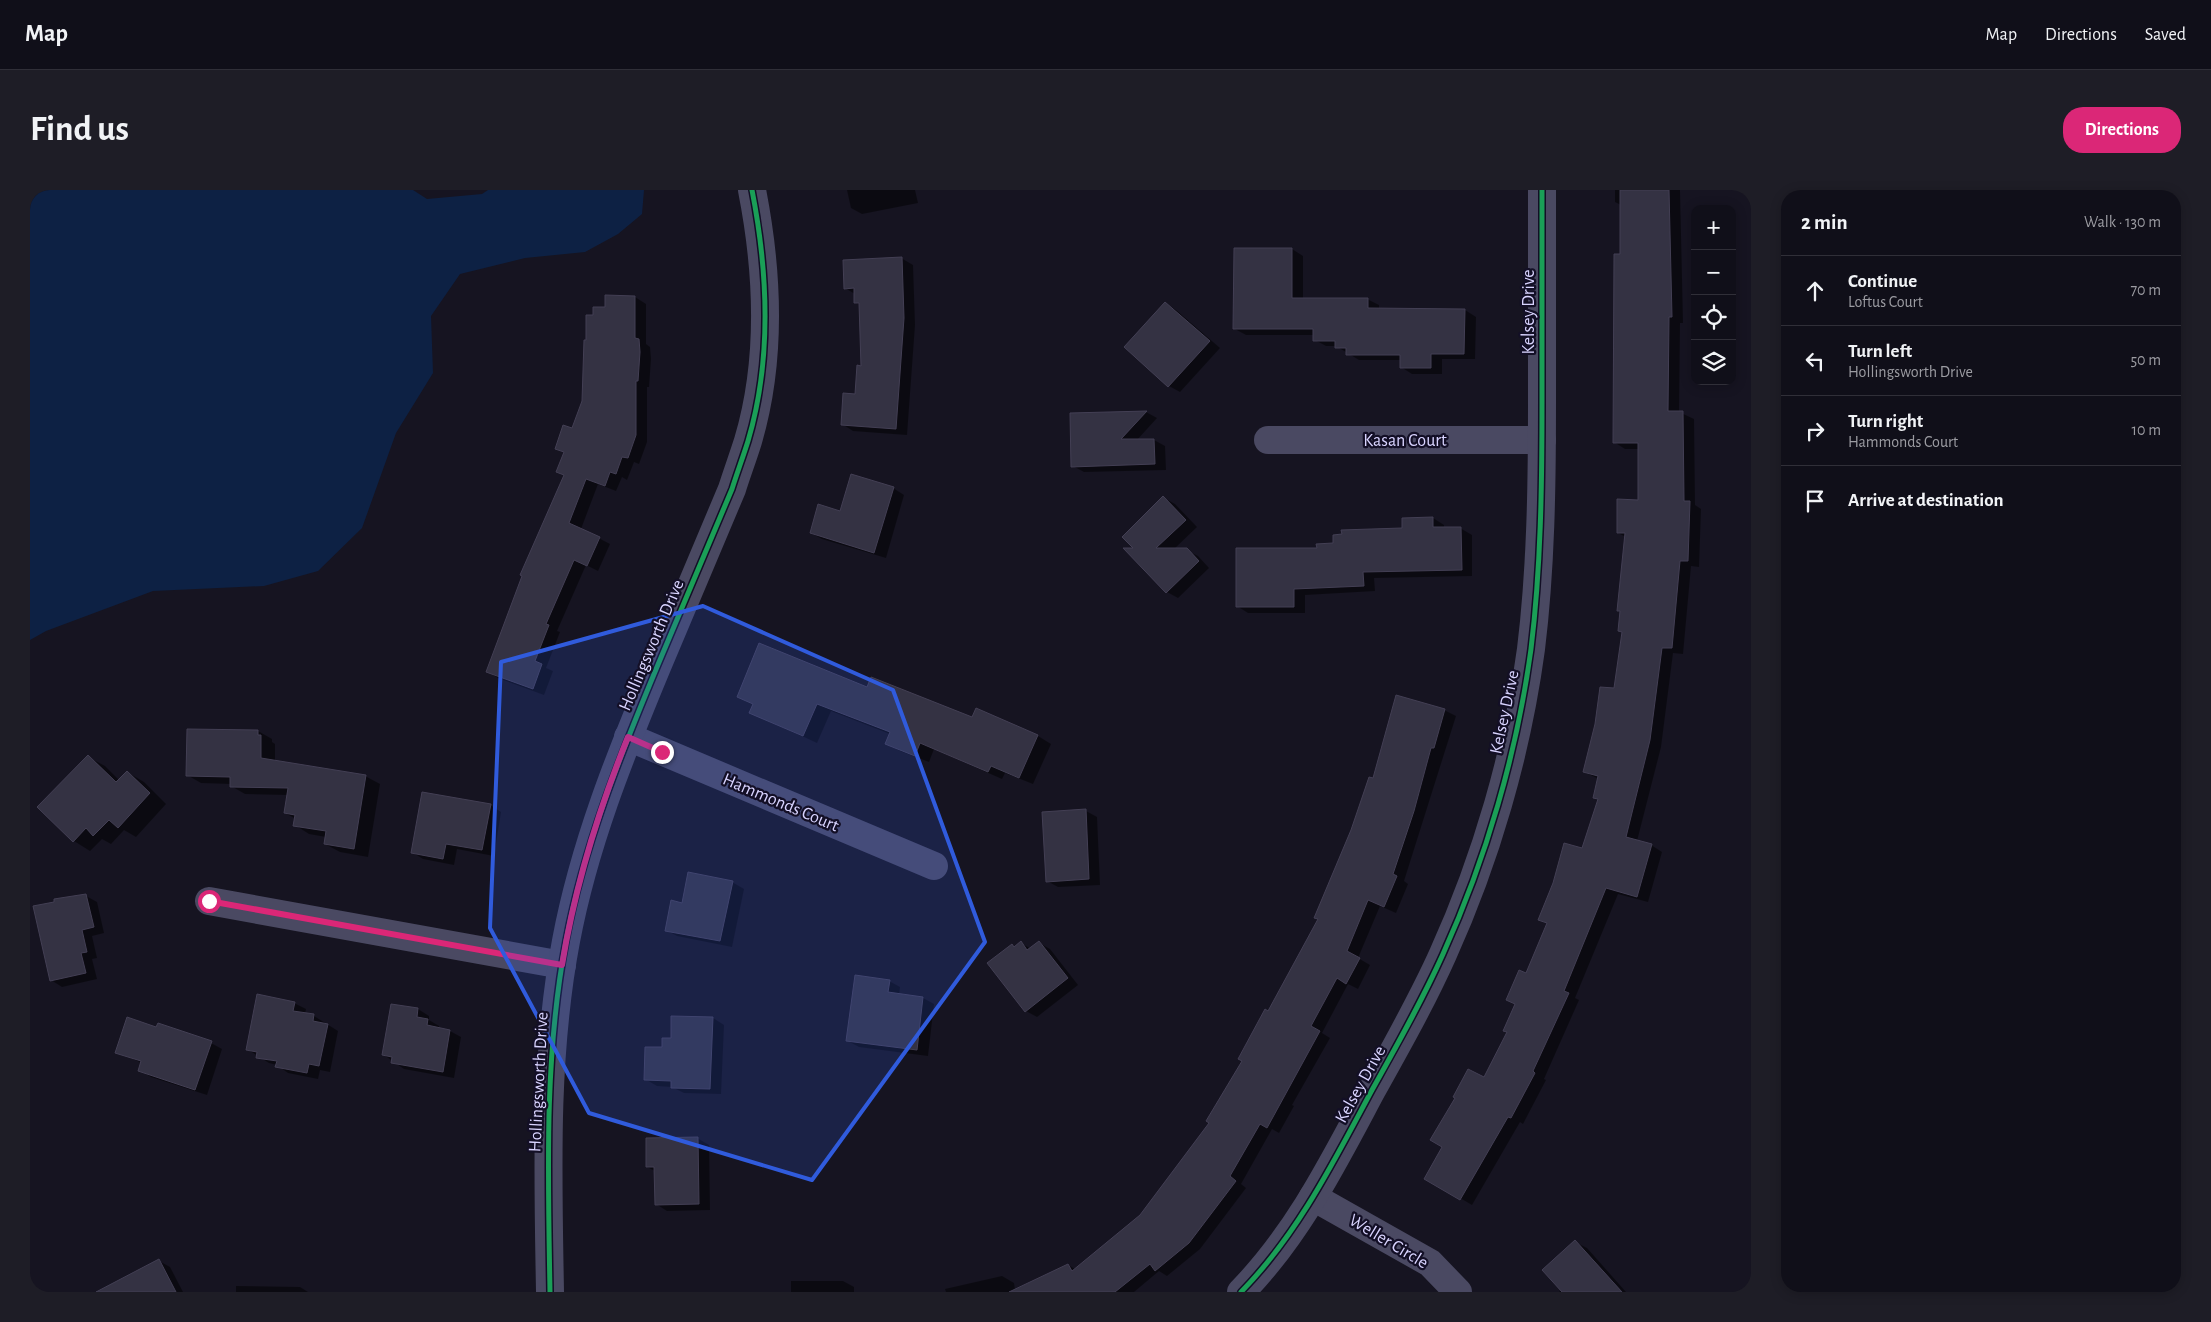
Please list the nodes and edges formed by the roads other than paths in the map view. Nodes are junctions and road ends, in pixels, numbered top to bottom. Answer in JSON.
{"nodes":[{"id":1,"x":752,"y":190,"type":"edge"},
{"id":2,"x":1542,"y":190,"type":"edge"},
{"id":3,"x":1268,"y":440,"type":"dead end"},
{"id":4,"x":1542,"y":440,"type":"junction"},
{"id":5,"x":628,"y":737,"type":"junction"},
{"id":6,"x":934,"y":866,"type":"dead end"},
{"id":7,"x":209,"y":901,"type":"dead end"},
{"id":8,"x":562,"y":965,"type":"junction"},
{"id":9,"x":1314,"y":1197,"type":"junction"},
{"id":10,"x":550,"y":1292,"type":"edge"},
{"id":11,"x":1241,"y":1292,"type":"edge"},
{"id":12,"x":1458,"y":1292,"type":"edge"}],
"edges":[{"from":1,"to":5,"type":"street","name":"Hollingsworth Drive"},
{"from":2,"to":4,"type":"street","name":"Kelsey Drive"},
{"from":3,"to":4,"type":"street","name":"Kasan Court"},
{"from":4,"to":9,"type":"street","name":"Kelsey Drive"},
{"from":5,"to":6,"type":"street","name":"Hammonds Court"},
{"from":5,"to":8,"type":"street","name":"Hollingsworth Drive"},
{"from":7,"to":8,"type":"street"},
{"from":8,"to":10,"type":"street","name":"Hollingsworth Drive"},
{"from":9,"to":11,"type":"street","name":"Kelsey Drive"},
{"from":9,"to":12,"type":"street","name":"Weller Circle"}]}
